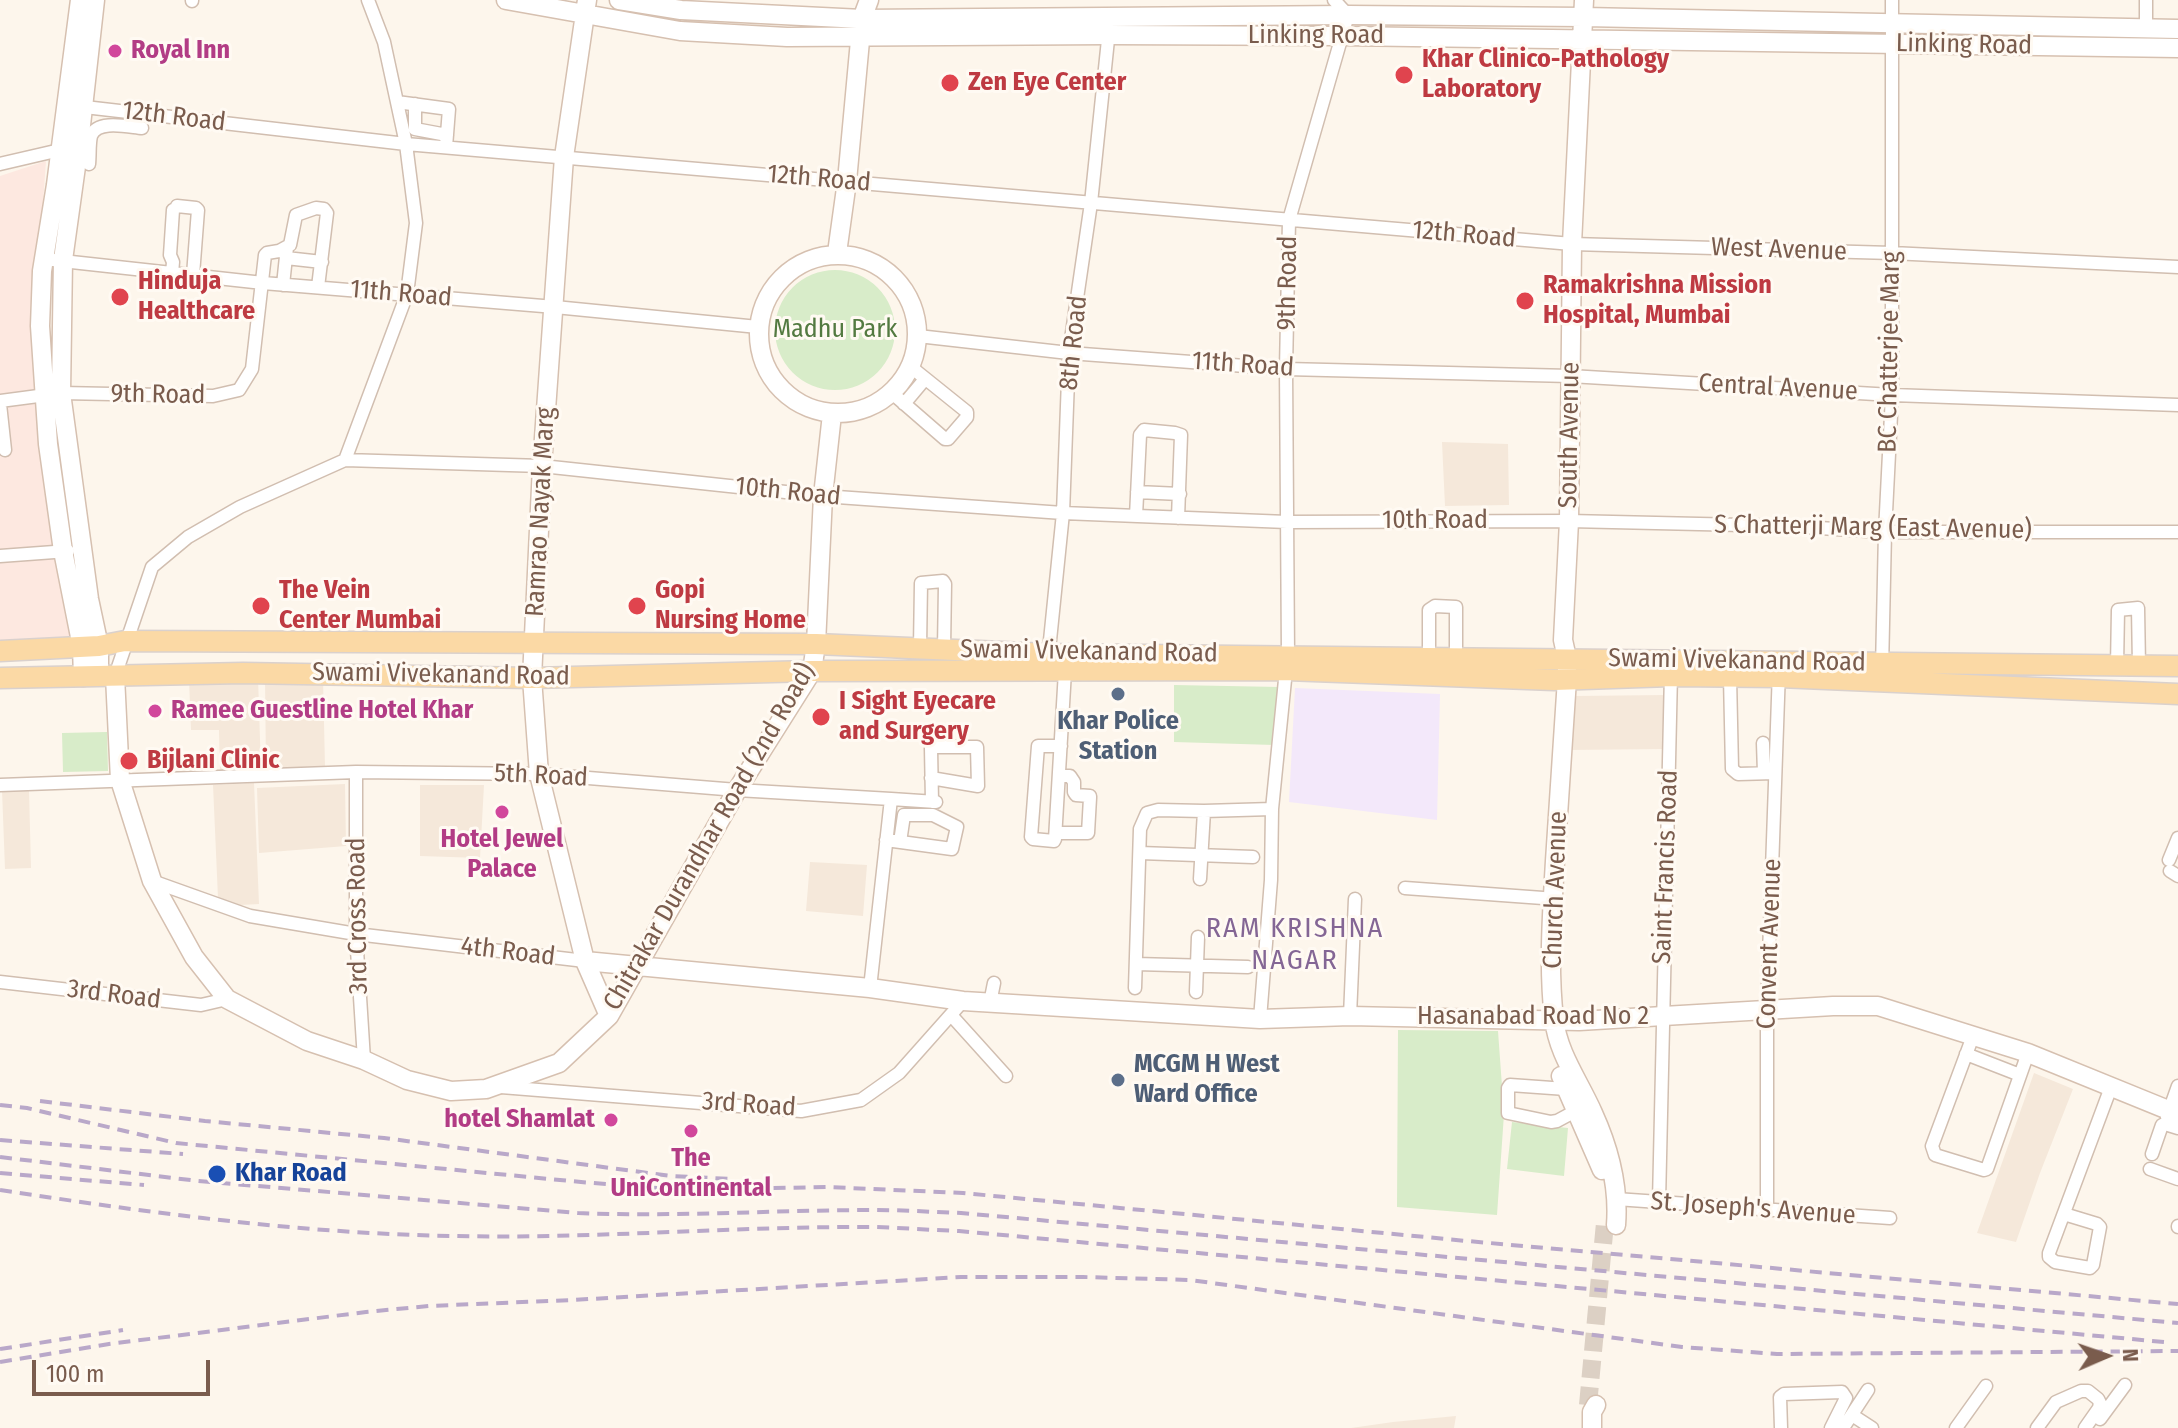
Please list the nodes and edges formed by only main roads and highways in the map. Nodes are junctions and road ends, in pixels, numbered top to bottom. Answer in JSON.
{"nodes":[{"id":1,"x":0,"y":651,"type":"edge"},
{"id":2,"x":1000,"y":661,"type":"junction"},
{"id":3,"x":1561,"y":663,"type":"junction"},
{"id":4,"x":1429,"y":666,"type":"junction"},
{"id":5,"x":2178,"y":666,"type":"edge"},
{"id":6,"x":1671,"y":668,"type":"junction"},
{"id":7,"x":1779,"y":669,"type":"junction"},
{"id":8,"x":1883,"y":672,"type":"junction"},
{"id":9,"x":0,"y":678,"type":"edge"},
{"id":10,"x":2178,"y":694,"type":"edge"}],
"edges":[{"from":1,"to":2,"type":"main road","name":"Swami Vivekanand Road"},
{"from":2,"to":4,"type":"main road","name":"Swami Vivekanand Road"},
{"from":2,"to":9,"type":"main road","name":"Swami Vivekanand Road"},
{"from":3,"to":4,"type":"main road","name":"Swami Vivekanand Road"},
{"from":3,"to":4,"type":"main road","name":"Swami Vivekanand Road"},
{"from":3,"to":6,"type":"main road","name":"Swami Vivekanand Road"},
{"from":5,"to":8,"type":"main road","name":"Swami Vivekanand Road"},
{"from":6,"to":7,"type":"main road","name":"Swami Vivekanand Road"},
{"from":6,"to":7,"type":"main road","name":"Swami Vivekanand Road"},
{"from":7,"to":8,"type":"main road","name":"Swami Vivekanand Road"},
{"from":8,"to":10,"type":"main road","name":"Swami Vivekanand Road"}]}
